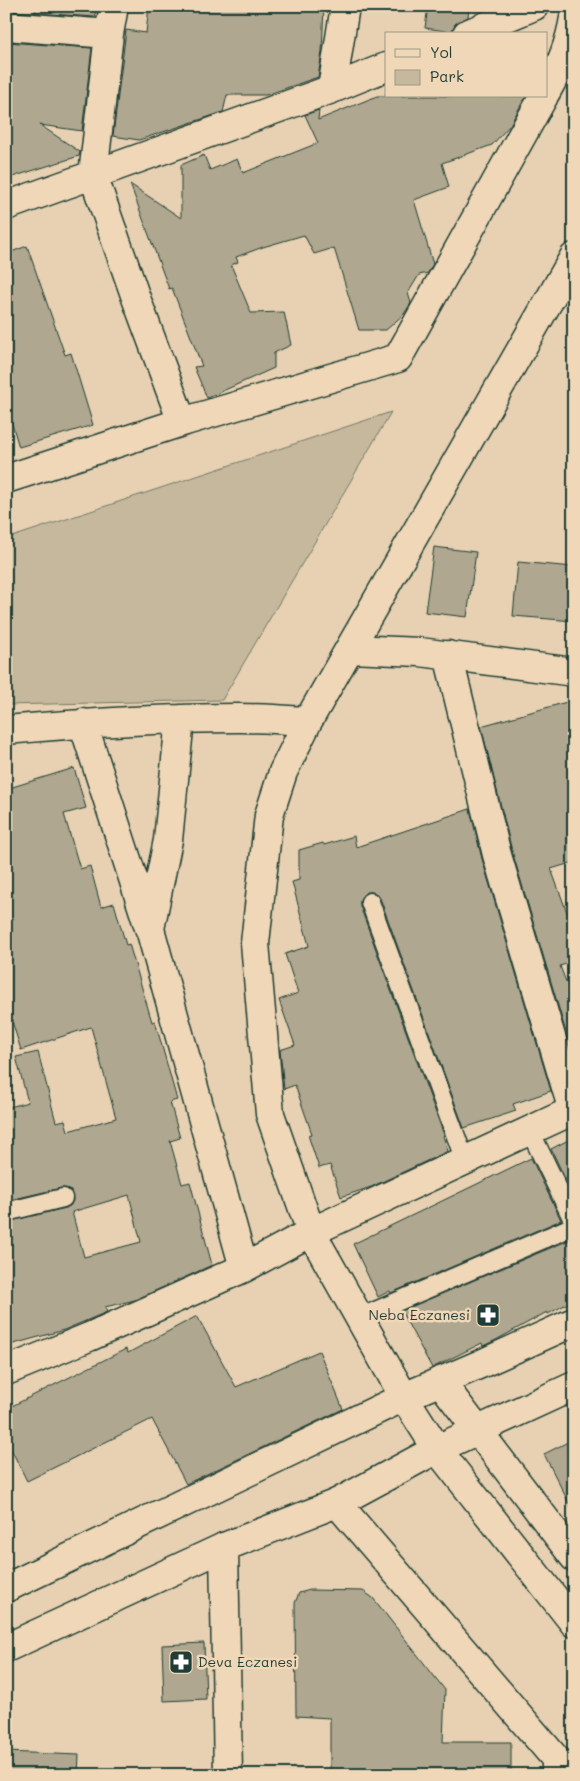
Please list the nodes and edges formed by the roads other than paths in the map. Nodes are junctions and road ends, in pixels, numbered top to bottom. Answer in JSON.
{"nodes":[{"id":1,"x":114,"y":6,"type":"edge"},
{"id":2,"x":345,"y":6,"type":"edge"},
{"id":3,"x":534,"y":6,"type":"edge"},
{"id":4,"x":574,"y":18,"type":"edge"},
{"id":5,"x":6,"y":26,"type":"edge"},
{"id":6,"x":472,"y":32,"type":"edge"},
{"id":7,"x":109,"y":34,"type":"junction"},
{"id":8,"x":385,"y":67,"type":"edge"},
{"id":9,"x":548,"y":88,"type":"edge"},
{"id":10,"x":332,"y":89,"type":"junction"},
{"id":11,"x":543,"y":98,"type":"edge"},
{"id":12,"x":93,"y":175,"type":"junction"},
{"id":13,"x":6,"y":206,"type":"edge"},
{"id":14,"x":574,"y":257,"type":"edge"},
{"id":15,"x":182,"y":422,"type":"junction"},
{"id":16,"x":6,"y":479,"type":"edge"},
{"id":17,"x":350,"y":649,"type":"junction"},
{"id":18,"x":448,"y":655,"type":"junction"},
{"id":19,"x":574,"y":672,"type":"edge"},
{"id":20,"x":180,"y":719,"type":"junction"},
{"id":21,"x":308,"y":721,"type":"junction"},
{"id":22,"x":83,"y":723,"type":"junction"},
{"id":23,"x":6,"y":730,"type":"edge"},
{"id":24,"x":370,"y":902,"type":"dead end"},
{"id":25,"x":150,"y":929,"type":"junction"},
{"id":26,"x":573,"y":1110,"type":"edge"},
{"id":27,"x":530,"y":1131,"type":"junction"},
{"id":28,"x":465,"y":1161,"type":"junction"},
{"id":29,"x":63,"y":1198,"type":"dead end"},
{"id":30,"x":6,"y":1212,"type":"edge"},
{"id":31,"x":574,"y":1222,"type":"edge"},
{"id":32,"x":574,"y":1226,"type":"edge"},
{"id":33,"x":311,"y":1232,"type":"junction"},
{"id":34,"x":244,"y":1268,"type":"junction"},
{"id":35,"x":359,"y":1318,"type":"junction"},
{"id":36,"x":574,"y":1322,"type":"edge"},
{"id":37,"x":6,"y":1371,"type":"edge"},
{"id":38,"x":440,"y":1382,"type":"junction"},
{"id":39,"x":574,"y":1386,"type":"edge"},
{"id":40,"x":404,"y":1397,"type":"junction"},
{"id":41,"x":478,"y":1430,"type":"junction"},
{"id":42,"x":437,"y":1449,"type":"junction"},
{"id":43,"x":337,"y":1503,"type":"junction"},
{"id":44,"x":224,"y":1547,"type":"junction"},
{"id":45,"x":574,"y":1557,"type":"edge"},
{"id":46,"x":6,"y":1588,"type":"edge"},
{"id":47,"x":574,"y":1623,"type":"edge"},
{"id":48,"x":6,"y":1648,"type":"edge"},
{"id":49,"x":559,"y":1770,"type":"edge"},
{"id":50,"x":228,"y":1775,"type":"edge"}],
"edges":[{"from":1,"to":7,"type":"street"},
{"from":2,"to":10,"type":"street"},
{"from":3,"to":6,"type":"street"},
{"from":4,"to":9,"type":"street"},
{"from":5,"to":7,"type":"street"},
{"from":7,"to":12,"type":"street"},
{"from":8,"to":10,"type":"street"},
{"from":10,"to":12,"type":"street"},
{"from":11,"to":15,"type":"street"},
{"from":12,"to":13,"type":"street"},
{"from":12,"to":15,"type":"street"},
{"from":14,"to":17,"type":"street"},
{"from":15,"to":16,"type":"street"},
{"from":17,"to":18,"type":"street"},
{"from":17,"to":21,"type":"street"},
{"from":18,"to":19,"type":"street"},
{"from":18,"to":26,"type":"street"},
{"from":20,"to":21,"type":"street"},
{"from":20,"to":22,"type":"street"},
{"from":20,"to":25,"type":"street"},
{"from":21,"to":33,"type":"street"},
{"from":22,"to":23,"type":"street"},
{"from":22,"to":25,"type":"street"},
{"from":24,"to":28,"type":"lane"},
{"from":25,"to":34,"type":"street"},
{"from":26,"to":27,"type":"street"},
{"from":27,"to":28,"type":"street"},
{"from":27,"to":31,"type":"lane"},
{"from":28,"to":33,"type":"street"},
{"from":29,"to":30,"type":"lane"},
{"from":32,"to":35,"type":"lane"},
{"from":33,"to":34,"type":"street"},
{"from":33,"to":35,"type":"street"},
{"from":34,"to":37,"type":"street"},
{"from":35,"to":40,"type":"street"},
{"from":36,"to":38,"type":"street"},
{"from":38,"to":40,"type":"street"},
{"from":38,"to":41,"type":"street"},
{"from":39,"to":41,"type":"street"},
{"from":40,"to":42,"type":"street"},
{"from":40,"to":46,"type":"street"},
{"from":41,"to":42,"type":"street"},
{"from":41,"to":45,"type":"street"},
{"from":42,"to":43,"type":"street"},
{"from":42,"to":47,"type":"street"},
{"from":43,"to":44,"type":"street"},
{"from":43,"to":49,"type":"street"},
{"from":44,"to":48,"type":"street"},
{"from":44,"to":50,"type":"street"}]}
